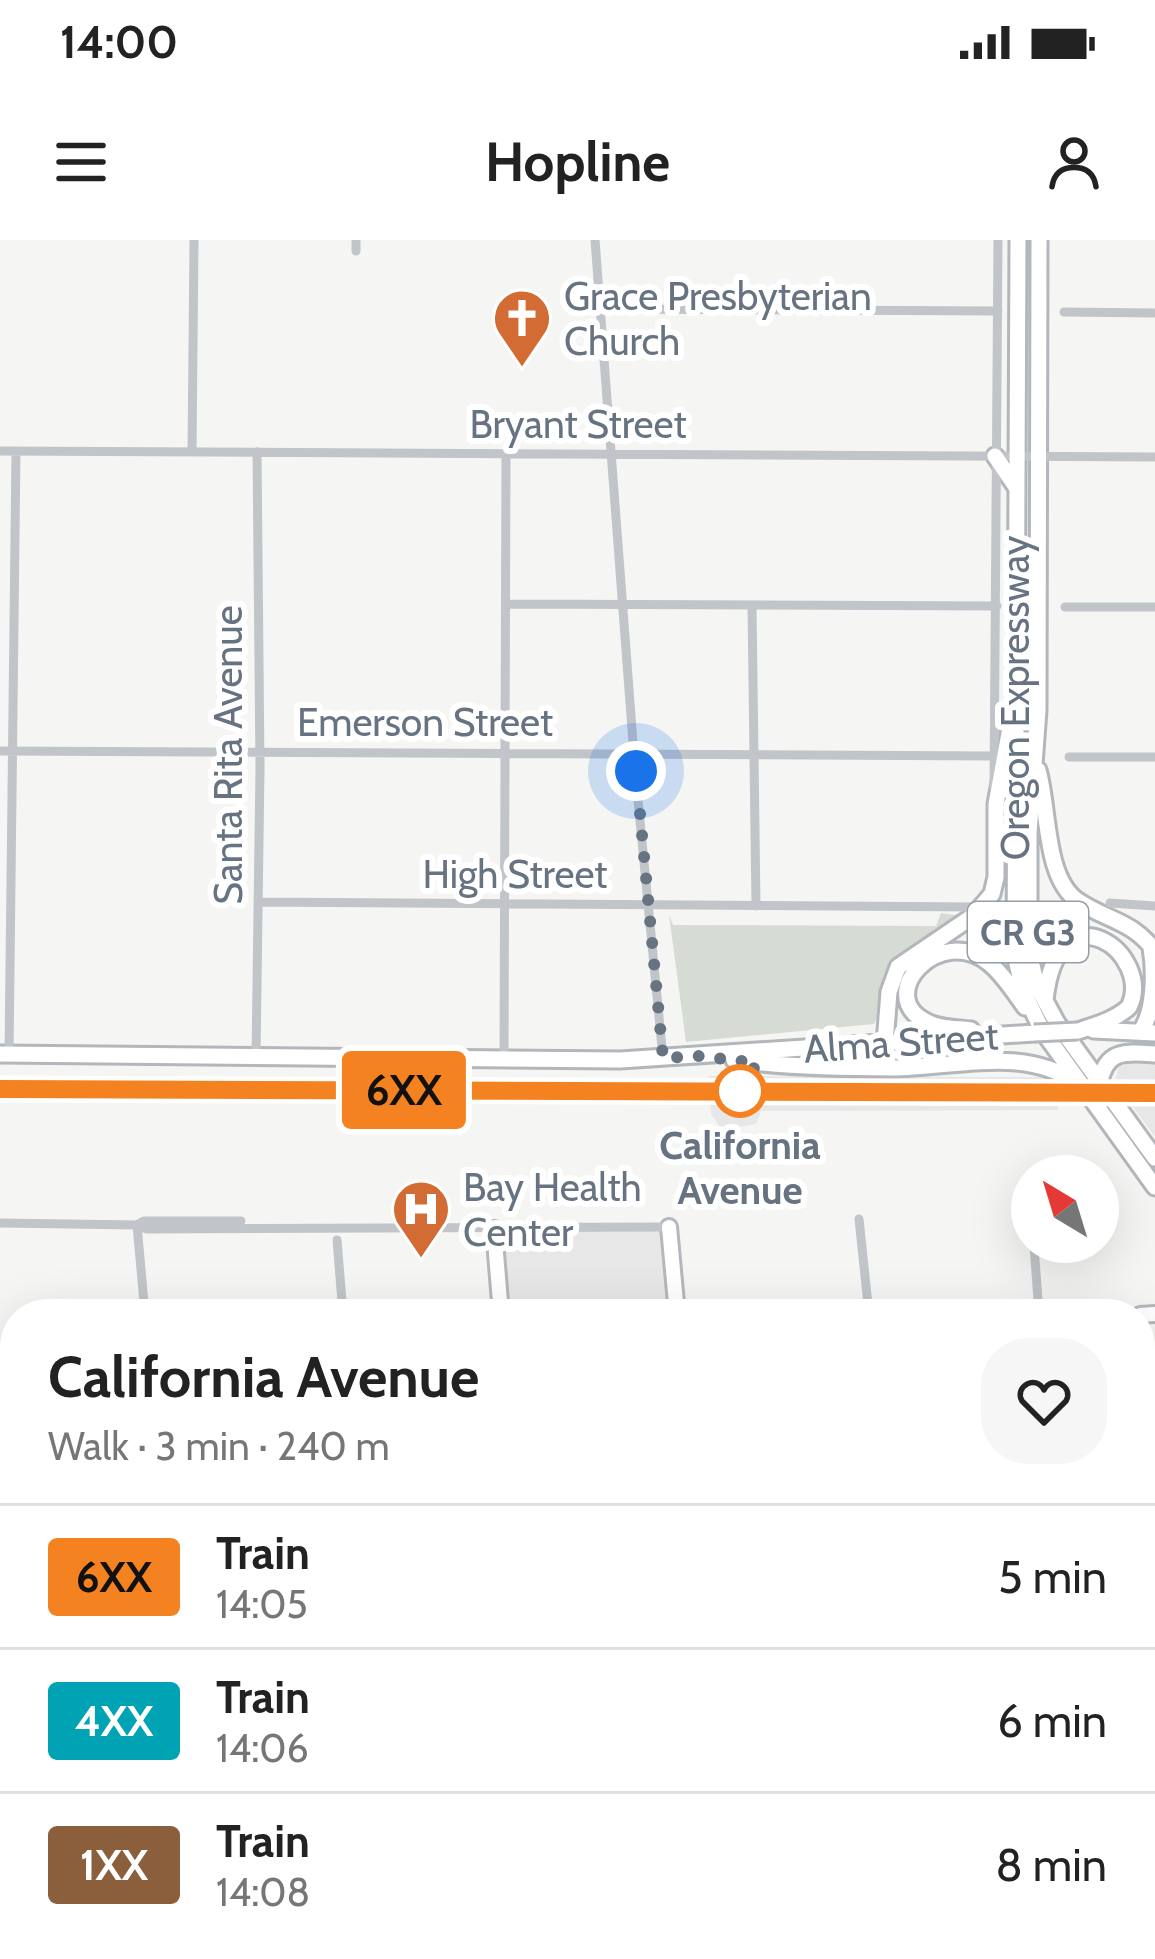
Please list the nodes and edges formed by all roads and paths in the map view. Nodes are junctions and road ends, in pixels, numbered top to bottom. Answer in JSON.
{"nodes":[{"id":1,"x":194,"y":240,"type":"edge"},
{"id":2,"x":595,"y":240,"type":"edge"},
{"id":3,"x":998,"y":240,"type":"edge"},
{"id":4,"x":1018,"y":240,"type":"edge"},
{"id":5,"x":1039,"y":240,"type":"edge"},
{"id":6,"x":601,"y":309,"type":"junction"},
{"id":7,"x":998,"y":311,"type":"junction"},
{"id":8,"x":1064,"y":312,"type":"dead end"},
{"id":9,"x":1155,"y":313,"type":"edge"},
{"id":10,"x":0,"y":451,"type":"edge"},
{"id":11,"x":16,"y":451,"type":"junction"},
{"id":12,"x":192,"y":452,"type":"junction"},
{"id":13,"x":257,"y":452,"type":"junction"},
{"id":14,"x":506,"y":454,"type":"junction"},
{"id":15,"x":610,"y":454,"type":"junction"},
{"id":16,"x":995,"y":457,"type":"junction"},
{"id":17,"x":1018,"y":457,"type":"junction"},
{"id":18,"x":1038,"y":457,"type":"junction"},
{"id":19,"x":1155,"y":457,"type":"edge"},
{"id":20,"x":1016,"y":487,"type":"junction"},
{"id":21,"x":506,"y":604,"type":"junction"},
{"id":22,"x":624,"y":604,"type":"junction"},
{"id":23,"x":998,"y":606,"type":"junction"},
{"id":24,"x":752,"y":607,"type":"junction"},
{"id":25,"x":1065,"y":607,"type":"dead end"},
{"id":26,"x":1155,"y":607,"type":"edge"},
{"id":27,"x":1016,"y":702,"type":"junction"},
{"id":28,"x":5,"y":751,"type":"edge"},
{"id":29,"x":260,"y":751,"type":"junction"},
{"id":30,"x":506,"y":751,"type":"junction"},
{"id":31,"x":634,"y":754,"type":"junction"},
{"id":32,"x":753,"y":756,"type":"junction"},
{"id":33,"x":993,"y":756,"type":"junction"},
{"id":34,"x":1069,"y":757,"type":"dead end"},
{"id":35,"x":1155,"y":757,"type":"edge"},
{"id":36,"x":1036,"y":762,"type":"junction"},
{"id":37,"x":996,"y":804,"type":"junction"},
{"id":38,"x":258,"y":902,"type":"junction"},
{"id":39,"x":987,"y":902,"type":"junction"},
{"id":40,"x":1110,"y":903,"type":"dead end"},
{"id":41,"x":504,"y":904,"type":"junction"},
{"id":42,"x":648,"y":905,"type":"junction"},
{"id":43,"x":756,"y":906,"type":"junction"},
{"id":44,"x":1155,"y":906,"type":"edge"},
{"id":45,"x":1150,"y":946,"type":"edge"},
{"id":46,"x":1045,"y":1003,"type":"junction"},
{"id":47,"x":1078,"y":1031,"type":"junction"},
{"id":48,"x":1038,"y":1032,"type":"junction"},
{"id":49,"x":1148,"y":1032,"type":"edge"},
{"id":50,"x":998,"y":1034,"type":"junction"},
{"id":51,"x":885,"y":1043,"type":"junction"},
{"id":52,"x":5,"y":1054,"type":"edge"},
{"id":53,"x":1155,"y":1054,"type":"edge"},
{"id":54,"x":701,"y":1056,"type":"junction"},
{"id":55,"x":256,"y":1058,"type":"junction"},
{"id":56,"x":663,"y":1058,"type":"junction"},
{"id":57,"x":504,"y":1059,"type":"junction"},
{"id":58,"x":1094,"y":1088,"type":"junction"},
{"id":59,"x":1155,"y":1158,"type":"edge"},
{"id":60,"x":1155,"y":1187,"type":"edge"},
{"id":61,"x":859,"y":1219,"type":"dead end"},
{"id":62,"x":0,"y":1223,"type":"edge"},
{"id":63,"x":137,"y":1225,"type":"junction"},
{"id":64,"x":669,"y":1227,"type":"joint"},
{"id":65,"x":494,"y":1229,"type":"junction"},
{"id":66,"x":337,"y":1240,"type":"dead end"},
{"id":67,"x":1035,"y":1263,"type":"edge"},
{"id":68,"x":144,"y":1299,"type":"edge"},
{"id":69,"x":342,"y":1299,"type":"edge"},
{"id":70,"x":500,"y":1299,"type":"edge"},
{"id":71,"x":676,"y":1299,"type":"edge"},
{"id":72,"x":867,"y":1299,"type":"edge"},
{"id":73,"x":1038,"y":1299,"type":"edge"}],
"edges":[{"from":1,"to":12,"type":"street"},
{"from":2,"to":6,"type":"street"},
{"from":3,"to":7,"type":"street"},
{"from":4,"to":17,"type":"main road","name":"Oregon Expressway","number":"CR G3"},
{"from":5,"to":18,"type":"main road","name":"Oregon Expressway","number":"CR G3"},
{"from":6,"to":7,"type":"street"},
{"from":6,"to":15,"type":"street"},
{"from":7,"to":16,"type":"street"},
{"from":8,"to":9,"type":"street"},
{"from":10,"to":11,"type":"street","name":"Bryant Street"},
{"from":11,"to":12,"type":"street","name":"Bryant Street"},
{"from":11,"to":28,"type":"street"},
{"from":12,"to":13,"type":"street","name":"Bryant Street"},
{"from":13,"to":14,"type":"street","name":"Bryant Street"},
{"from":13,"to":29,"type":"street","name":"Santa Rita Avenue"},
{"from":14,"to":15,"type":"street","name":"Bryant Street"},
{"from":14,"to":21,"type":"street"},
{"from":15,"to":16,"type":"street","name":"Bryant Street"},
{"from":15,"to":22,"type":"street"},
{"from":16,"to":17,"type":"street","name":"Bryant Street"},
{"from":16,"to":20,"type":"main road"},
{"from":16,"to":23,"type":"street"},
{"from":17,"to":18,"type":"street","name":"Bryant Street"},
{"from":17,"to":20,"type":"main road","name":"Oregon Expressway","number":"CR G3"},
{"from":18,"to":19,"type":"street","name":"Bryant Street"},
{"from":18,"to":36,"type":"main road","name":"Oregon Expressway","number":"CR G3"},
{"from":20,"to":27,"type":"main road","name":"Oregon Expressway","number":"CR G3"},
{"from":21,"to":22,"type":"street"},
{"from":21,"to":30,"type":"street"},
{"from":22,"to":24,"type":"street"},
{"from":22,"to":31,"type":"street"},
{"from":23,"to":24,"type":"street"},
{"from":23,"to":33,"type":"street"},
{"from":24,"to":32,"type":"street"},
{"from":25,"to":26,"type":"street"},
{"from":27,"to":37,"type":"main road"},
{"from":27,"to":48,"type":"main road","name":"Oregon Expressway","number":"CR G3"},
{"from":28,"to":29,"type":"street","name":"Emerson Street"},
{"from":28,"to":52,"type":"street"},
{"from":29,"to":30,"type":"street","name":"Emerson Street"},
{"from":29,"to":38,"type":"street","name":"Santa Rita Avenue"},
{"from":30,"to":31,"type":"street","name":"Emerson Street"},
{"from":30,"to":41,"type":"street"},
{"from":31,"to":32,"type":"street","name":"Emerson Street"},
{"from":31,"to":42,"type":"street"},
{"from":32,"to":33,"type":"street","name":"Emerson Street"},
{"from":32,"to":43,"type":"street"},
{"from":33,"to":37,"type":"street"},
{"from":34,"to":35,"type":"street"},
{"from":36,"to":45,"type":"main road"},
{"from":36,"to":46,"type":"main road","name":"Oregon Expressway","number":"CR G3"},
{"from":37,"to":39,"type":"main road"},
{"from":38,"to":41,"type":"street","name":"High Street"},
{"from":38,"to":55,"type":"street","name":"Santa Rita Avenue"},
{"from":39,"to":43,"type":"street","name":"High Street"},
{"from":39,"to":51,"type":"main road"},
{"from":40,"to":44,"type":"street"},
{"from":41,"to":42,"type":"street","name":"High Street"},
{"from":41,"to":57,"type":"street"},
{"from":42,"to":43,"type":"street","name":"High Street"},
{"from":42,"to":56,"type":"street"},
{"from":45,"to":49,"type":"main road"},
{"from":46,"to":47,"type":"main road"},
{"from":46,"to":58,"type":"main road","name":"Oregon Expressway","number":"CR G3"},
{"from":47,"to":48,"type":"main road","name":"Alma Street","bridge":true},
{"from":47,"to":49,"type":"main road","name":"Alma Street"},
{"from":48,"to":50,"type":"main road","name":"Alma Street"},
{"from":48,"to":50,"type":"main road"},
{"from":48,"to":58,"type":"main road","name":"Oregon Expressway","number":"CR G3"},
{"from":50,"to":51,"type":"main road","name":"Alma Street"},
{"from":51,"to":54,"type":"main road","name":"Alma Street"},
{"from":52,"to":55,"type":"main road","name":"Alma Street"},
{"from":53,"to":58,"type":"main road"},
{"from":54,"to":56,"type":"main road","name":"Alma Street"},
{"from":54,"to":58,"type":"main road"},
{"from":55,"to":57,"type":"main road","name":"Alma Street"},
{"from":56,"to":57,"type":"main road","name":"Alma Street"},
{"from":58,"to":59,"type":"main road","name":"Oregon Expressway","number":"CR G3"},
{"from":58,"to":60,"type":"main road","name":"Oregon Expressway","number":"CR G3"},
{"from":61,"to":72,"type":"street"},
{"from":62,"to":63,"type":"street"},
{"from":63,"to":65,"type":"street"},
{"from":63,"to":68,"type":"street"},
{"from":64,"to":65,"type":"street"},
{"from":64,"to":71,"type":"street"},
{"from":65,"to":70,"type":"street"},
{"from":66,"to":69,"type":"street"},
{"from":67,"to":73,"type":"street"}]}
